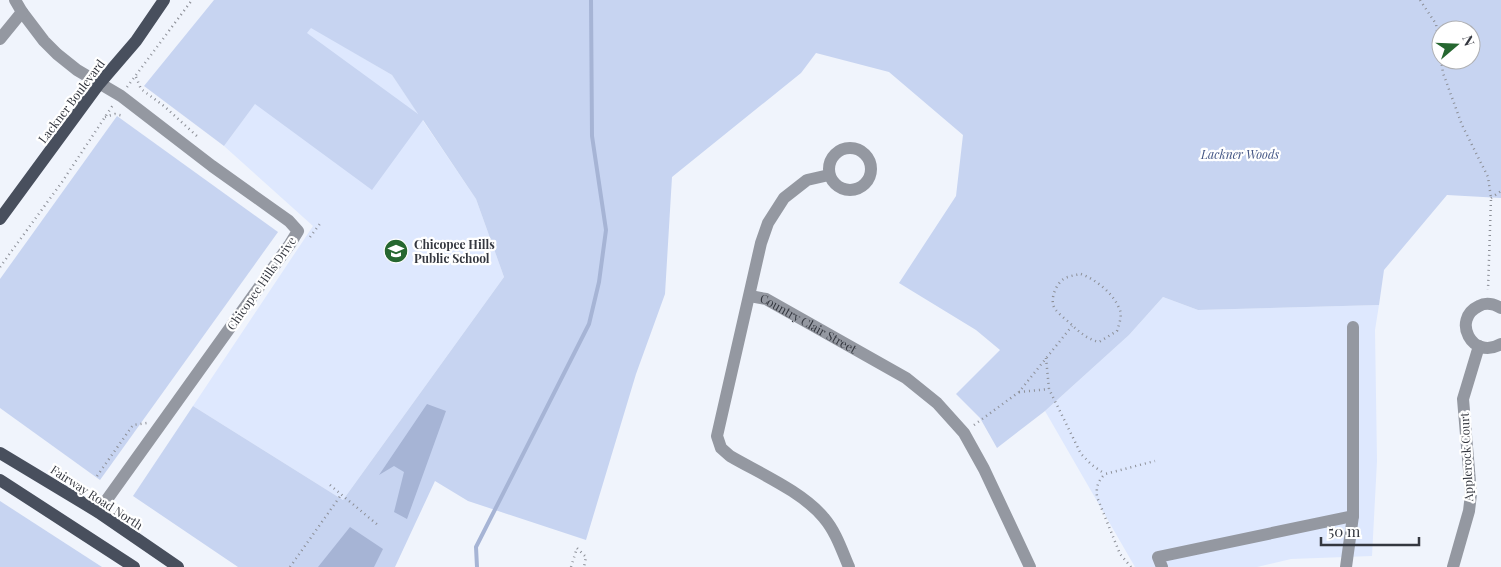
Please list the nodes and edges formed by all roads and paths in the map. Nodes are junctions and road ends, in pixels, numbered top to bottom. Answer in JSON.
{"nodes":[{"id":1,"x":15,"y":0,"type":"edge"},
{"id":2,"x":164,"y":0,"type":"edge"},
{"id":3,"x":192,"y":0,"type":"edge"},
{"id":4,"x":1420,"y":0,"type":"edge"},
{"id":5,"x":22,"y":12,"type":"junction"},
{"id":6,"x":0,"y":40,"type":"edge"},
{"id":7,"x":99,"y":84,"type":"junction"},
{"id":8,"x":109,"y":111,"type":"dead end"},
{"id":9,"x":105,"y":117,"type":"junction"},
{"id":10,"x":131,"y":121,"type":"dead end"},
{"id":11,"x":200,"y":140,"type":"dead end"},
{"id":12,"x":830,"y":175,"type":"dead end"},
{"id":13,"x":1501,"y":191,"type":"edge"},
{"id":14,"x":1491,"y":198,"type":"junction"},
{"id":15,"x":0,"y":220,"type":"edge"},
{"id":16,"x":314,"y":223,"type":"dead end"},
{"id":17,"x":318,"y":226,"type":"dead end"},
{"id":18,"x":0,"y":267,"type":"edge"},
{"id":19,"x":1488,"y":290,"type":"dead end"},
{"id":20,"x":750,"y":296,"type":"junction"},
{"id":21,"x":1501,"y":308,"type":"edge"},
{"id":22,"x":1072,"y":326,"type":"junction"},
{"id":23,"x":1353,"y":327,"type":"dead end"},
{"id":24,"x":1501,"y":344,"type":"edge"},
{"id":25,"x":1479,"y":346,"type":"junction"},
{"id":26,"x":1046,"y":358,"type":"junction"},
{"id":27,"x":1049,"y":389,"type":"junction"},
{"id":28,"x":1019,"y":392,"type":"junction"},
{"id":29,"x":152,"y":415,"type":"dead end"},
{"id":30,"x":964,"y":433,"type":"junction"},
{"id":31,"x":0,"y":453,"type":"edge"},
{"id":32,"x":1155,"y":461,"type":"dead end"},
{"id":33,"x":1105,"y":474,"type":"junction"},
{"id":34,"x":97,"y":476,"type":"dead end"},
{"id":35,"x":0,"y":480,"type":"edge"},
{"id":36,"x":330,"y":485,"type":"dead end"},
{"id":37,"x":341,"y":495,"type":"junction"},
{"id":38,"x":98,"y":512,"type":"junction"},
{"id":39,"x":1353,"y":516,"type":"junction"},
{"id":40,"x":379,"y":526,"type":"dead end"},
{"id":41,"x":134,"y":567,"type":"edge"},
{"id":42,"x":178,"y":567,"type":"edge"},
{"id":43,"x":290,"y":567,"type":"edge"},
{"id":44,"x":571,"y":567,"type":"edge"},
{"id":45,"x":584,"y":567,"type":"edge"},
{"id":46,"x":849,"y":567,"type":"edge"},
{"id":47,"x":1030,"y":567,"type":"edge"},
{"id":48,"x":1131,"y":567,"type":"edge"},
{"id":49,"x":1162,"y":567,"type":"edge"},
{"id":50,"x":1346,"y":567,"type":"edge"},
{"id":51,"x":1453,"y":567,"type":"edge"}],
"edges":[{"from":1,"to":5,"type":"street"},
{"from":2,"to":7,"type":"main road","name":"Lackner Boulevard"},
{"from":3,"to":11,"type":"path"},
{"from":4,"to":14,"type":"path"},
{"from":5,"to":6,"type":"street"},
{"from":5,"to":7,"type":"street"},
{"from":7,"to":15,"type":"main road","name":"Lackner Boulevard"},
{"from":7,"to":38,"type":"street","name":"Chicopee Hills Drive"},
{"from":8,"to":9,"type":"path"},
{"from":9,"to":10,"type":"path"},
{"from":9,"to":18,"type":"path"},
{"from":12,"to":20,"type":"street"},
{"from":13,"to":14,"type":"path"},
{"from":14,"to":19,"type":"path"},
{"from":16,"to":17,"type":"path"},
{"from":20,"to":30,"type":"street","name":"Country Clair Street"},
{"from":20,"to":46,"type":"street","name":"Country Clair Street"},
{"from":21,"to":25,"type":"street"},
{"from":22,"to":22,"type":"path"},
{"from":22,"to":26,"type":"path"},
{"from":23,"to":39,"type":"street"},
{"from":24,"to":25,"type":"street"},
{"from":25,"to":51,"type":"street","name":"Applerock Court"},
{"from":26,"to":27,"type":"path"},
{"from":26,"to":28,"type":"path"},
{"from":27,"to":28,"type":"path"},
{"from":27,"to":33,"type":"path"},
{"from":28,"to":30,"type":"path"},
{"from":29,"to":34,"type":"path"},
{"from":30,"to":47,"type":"street","name":"Country Clair Street"},
{"from":31,"to":38,"type":"main road","name":"Fairway Road North"},
{"from":32,"to":33,"type":"path"},
{"from":33,"to":48,"type":"path"},
{"from":35,"to":41,"type":"main road"},
{"from":36,"to":37,"type":"path"},
{"from":37,"to":40,"type":"path"},
{"from":37,"to":43,"type":"path"},
{"from":38,"to":42,"type":"main road","name":"Fairway Road North"},
{"from":39,"to":49,"type":"street"},
{"from":39,"to":50,"type":"street"},
{"from":44,"to":45,"type":"path"}]}
